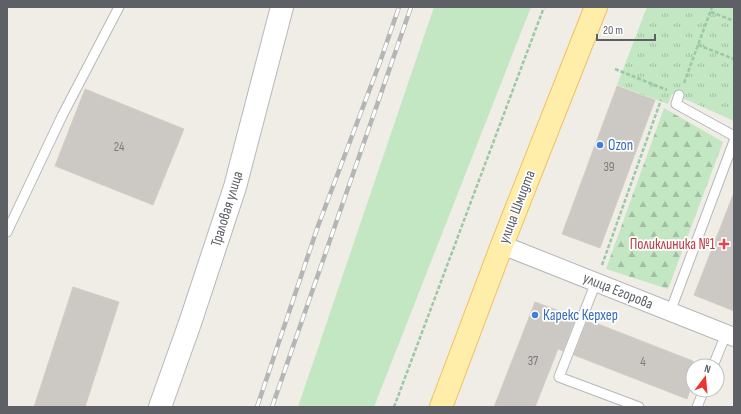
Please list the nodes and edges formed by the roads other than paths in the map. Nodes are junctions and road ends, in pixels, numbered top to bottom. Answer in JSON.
{"nodes":[{"id":1,"x":119,"y":7,"type":"edge"},
{"id":2,"x":282,"y":7,"type":"edge"},
{"id":3,"x":596,"y":7,"type":"edge"},
{"id":4,"x":679,"y":94,"type":"road end"},
{"id":5,"x":734,"y":136,"type":"edge"},
{"id":6,"x":734,"y":141,"type":"edge"},
{"id":7,"x":731,"y":159,"type":"edge"},
{"id":8,"x":7,"y":232,"type":"edge"},
{"id":9,"x":502,"y":245,"type":"junction"},
{"id":10,"x":596,"y":282,"type":"junction"},
{"id":11,"x":670,"y":312,"type":"junction"},
{"id":12,"x":730,"y":336,"type":"edge"},
{"id":13,"x":718,"y":358,"type":"edge"},
{"id":14,"x":160,"y":407,"type":"edge"},
{"id":15,"x":441,"y":407,"type":"edge"},
{"id":16,"x":639,"y":407,"type":"edge"}],
"edges":[{"from":1,"to":8,"type":"lane"},
{"from":2,"to":14,"type":"street","name":"Траловая улица"},
{"from":3,"to":9,"type":"main road","name":"улица Шмидта"},
{"from":4,"to":5,"type":"lane"},
{"from":6,"to":7,"type":"lane"},
{"from":7,"to":11,"type":"lane"},
{"from":9,"to":10,"type":"street","name":"улица Егорова"},
{"from":9,"to":15,"type":"main road","name":"улица Шмидта"},
{"from":10,"to":11,"type":"street","name":"улица Егорова"},
{"from":10,"to":16,"type":"lane"},
{"from":11,"to":12,"type":"street","name":"улица Егорова"},
{"from":12,"to":13,"type":"lane"}]}
